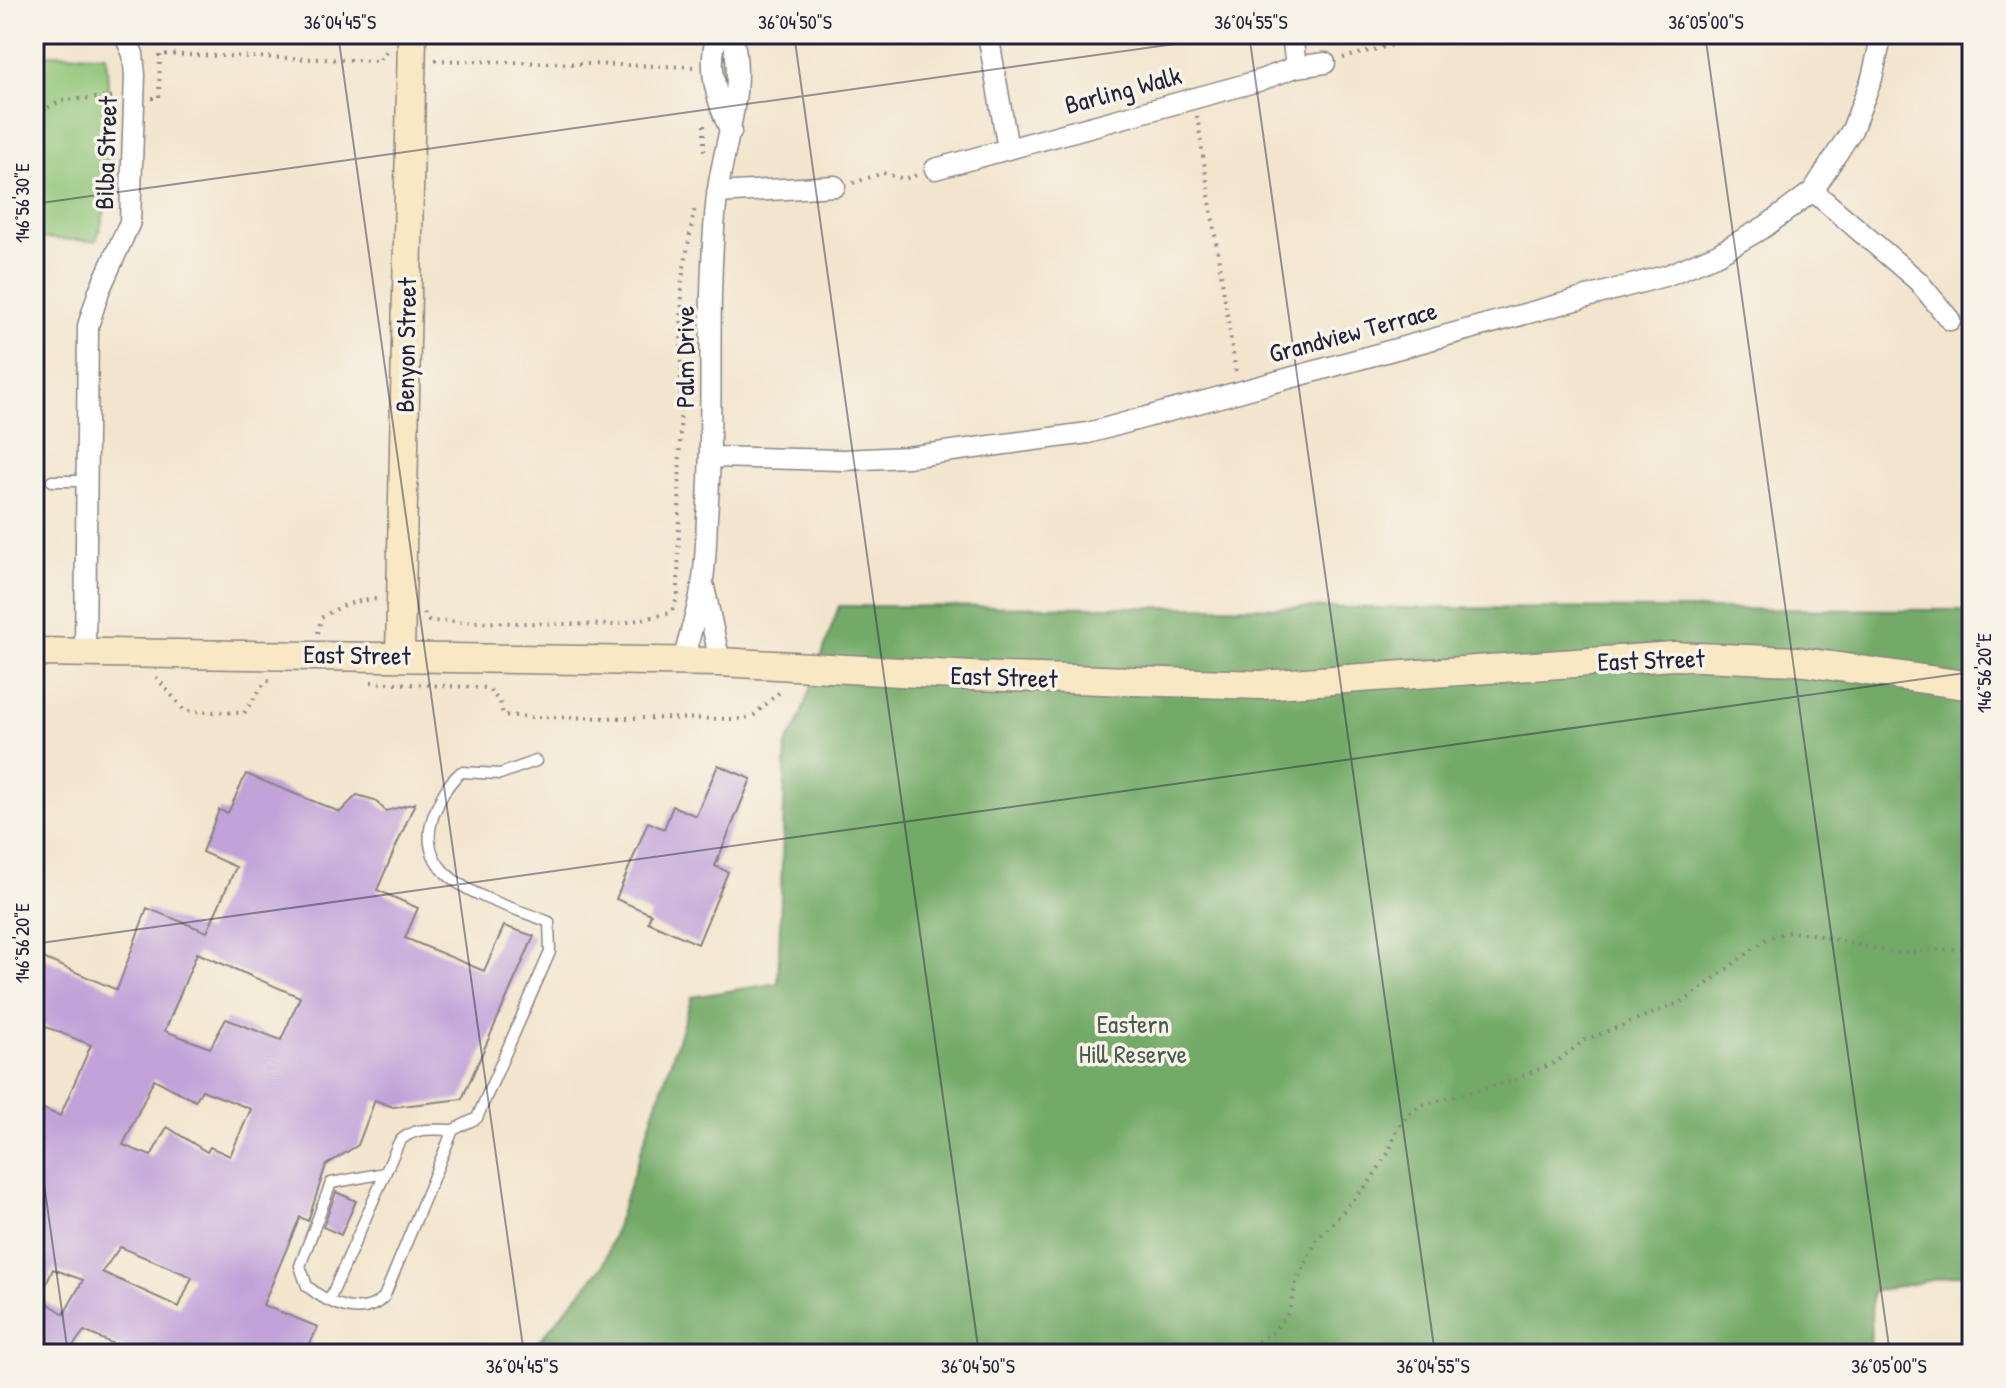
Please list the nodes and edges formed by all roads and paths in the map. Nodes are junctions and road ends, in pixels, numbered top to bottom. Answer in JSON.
{"nodes":[{"id":1,"x":124,"y":34,"type":"edge"},
{"id":2,"x":717,"y":34,"type":"edge"},
{"id":3,"x":732,"y":34,"type":"edge"},
{"id":4,"x":988,"y":34,"type":"edge"},
{"id":5,"x":1292,"y":34,"type":"edge"},
{"id":6,"x":1434,"y":34,"type":"edge"},
{"id":7,"x":1882,"y":34,"type":"edge"},
{"id":8,"x":423,"y":42,"type":"edge"},
{"id":9,"x":387,"y":48,"type":"dead end"},
{"id":10,"x":700,"y":56,"type":"dead end"},
{"id":11,"x":1325,"y":63,"type":"joint"},
{"id":12,"x":697,"y":67,"type":"junction"},
{"id":13,"x":1296,"y":67,"type":"junction"},
{"id":14,"x":700,"y":77,"type":"dead end"},
{"id":15,"x":111,"y":97,"type":"dead end"},
{"id":16,"x":159,"y":98,"type":"dead end"},
{"id":17,"x":1194,"y":98,"type":"junction"},
{"id":18,"x":704,"y":108,"type":"dead end"},
{"id":19,"x":34,"y":115,"type":"edge"},
{"id":20,"x":731,"y":132,"type":"junction"},
{"id":21,"x":1008,"y":149,"type":"junction"},
{"id":22,"x":703,"y":157,"type":"dead end"},
{"id":23,"x":935,"y":169,"type":"joint"},
{"id":24,"x":835,"y":186,"type":"joint"},
{"id":25,"x":1813,"y":191,"type":"junction"},
{"id":26,"x":708,"y":194,"type":"junction"},
{"id":27,"x":1950,"y":320,"type":"dead end"},
{"id":28,"x":1238,"y":391,"type":"junction"},
{"id":29,"x":712,"y":457,"type":"junction"},
{"id":30,"x":52,"y":481,"type":"dead end"},
{"id":31,"x":87,"y":481,"type":"junction"},
{"id":32,"x":703,"y":583,"type":"junction"},
{"id":33,"x":402,"y":599,"type":"junction"},
{"id":34,"x":318,"y":633,"type":"dead end"},
{"id":35,"x":34,"y":652,"type":"edge"},
{"id":36,"x":85,"y":653,"type":"junction"},
{"id":37,"x":400,"y":655,"type":"junction"},
{"id":38,"x":683,"y":662,"type":"junction"},
{"id":39,"x":720,"y":662,"type":"junction"},
{"id":40,"x":1972,"y":686,"type":"edge"},
{"id":41,"x":536,"y":761,"type":"dead end"},
{"id":42,"x":1972,"y":948,"type":"edge"},
{"id":43,"x":453,"y":1130,"type":"junction"},
{"id":44,"x":385,"y":1173,"type":"junction"},
{"id":45,"x":329,"y":1301,"type":"junction"},
{"id":46,"x":1237,"y":1354,"type":"edge"}],
"edges":[{"from":1,"to":31,"type":"street","name":"Bilba Street"},
{"from":2,"to":20,"type":"street"},
{"from":3,"to":20,"type":"street","name":"Palm Drive"},
{"from":4,"to":21,"type":"street"},
{"from":5,"to":13,"type":"street"},
{"from":6,"to":11,"type":"path"},
{"from":7,"to":25,"type":"street","name":"Grandview Terrace"},
{"from":8,"to":12,"type":"path"},
{"from":8,"to":33,"type":"main road","name":"Benyon Street"},
{"from":9,"to":16,"type":"path"},
{"from":10,"to":12,"type":"path"},
{"from":11,"to":13,"type":"street","name":"Barling Walk"},
{"from":12,"to":14,"type":"path"},
{"from":13,"to":17,"type":"street","name":"Barling Walk"},
{"from":15,"to":19,"type":"path"},
{"from":17,"to":21,"type":"street","name":"Barling Walk"},
{"from":17,"to":28,"type":"path"},
{"from":18,"to":22,"type":"path"},
{"from":20,"to":26,"type":"street","name":"Palm Drive"},
{"from":21,"to":23,"type":"street","name":"Barling Walk"},
{"from":23,"to":24,"type":"path"},
{"from":24,"to":26,"type":"street"},
{"from":25,"to":27,"type":"street"},
{"from":25,"to":28,"type":"street","name":"Grandview Terrace"},
{"from":26,"to":29,"type":"street","name":"Palm Drive"},
{"from":26,"to":33,"type":"path"},
{"from":28,"to":29,"type":"street","name":"Grandview Terrace"},
{"from":29,"to":32,"type":"street","name":"Palm Drive"},
{"from":30,"to":31,"type":"lane"},
{"from":31,"to":36,"type":"street","name":"Bilba Street"},
{"from":32,"to":38,"type":"street","name":"Palm Drive"},
{"from":32,"to":39,"type":"street","name":"Palm Drive"},
{"from":33,"to":34,"type":"path"},
{"from":33,"to":37,"type":"main road","name":"Benyon Street"},
{"from":35,"to":36,"type":"main road","name":"East Street"},
{"from":36,"to":37,"type":"main road","name":"East Street"},
{"from":37,"to":38,"type":"main road","name":"East Street"},
{"from":38,"to":39,"type":"main road","name":"East Street"},
{"from":39,"to":40,"type":"main road","name":"East Street"},
{"from":41,"to":43,"type":"lane"},
{"from":42,"to":46,"type":"path"},
{"from":43,"to":44,"type":"lane"},
{"from":43,"to":45,"type":"lane"},
{"from":44,"to":45,"type":"lane"},
{"from":44,"to":45,"type":"lane"}]}
